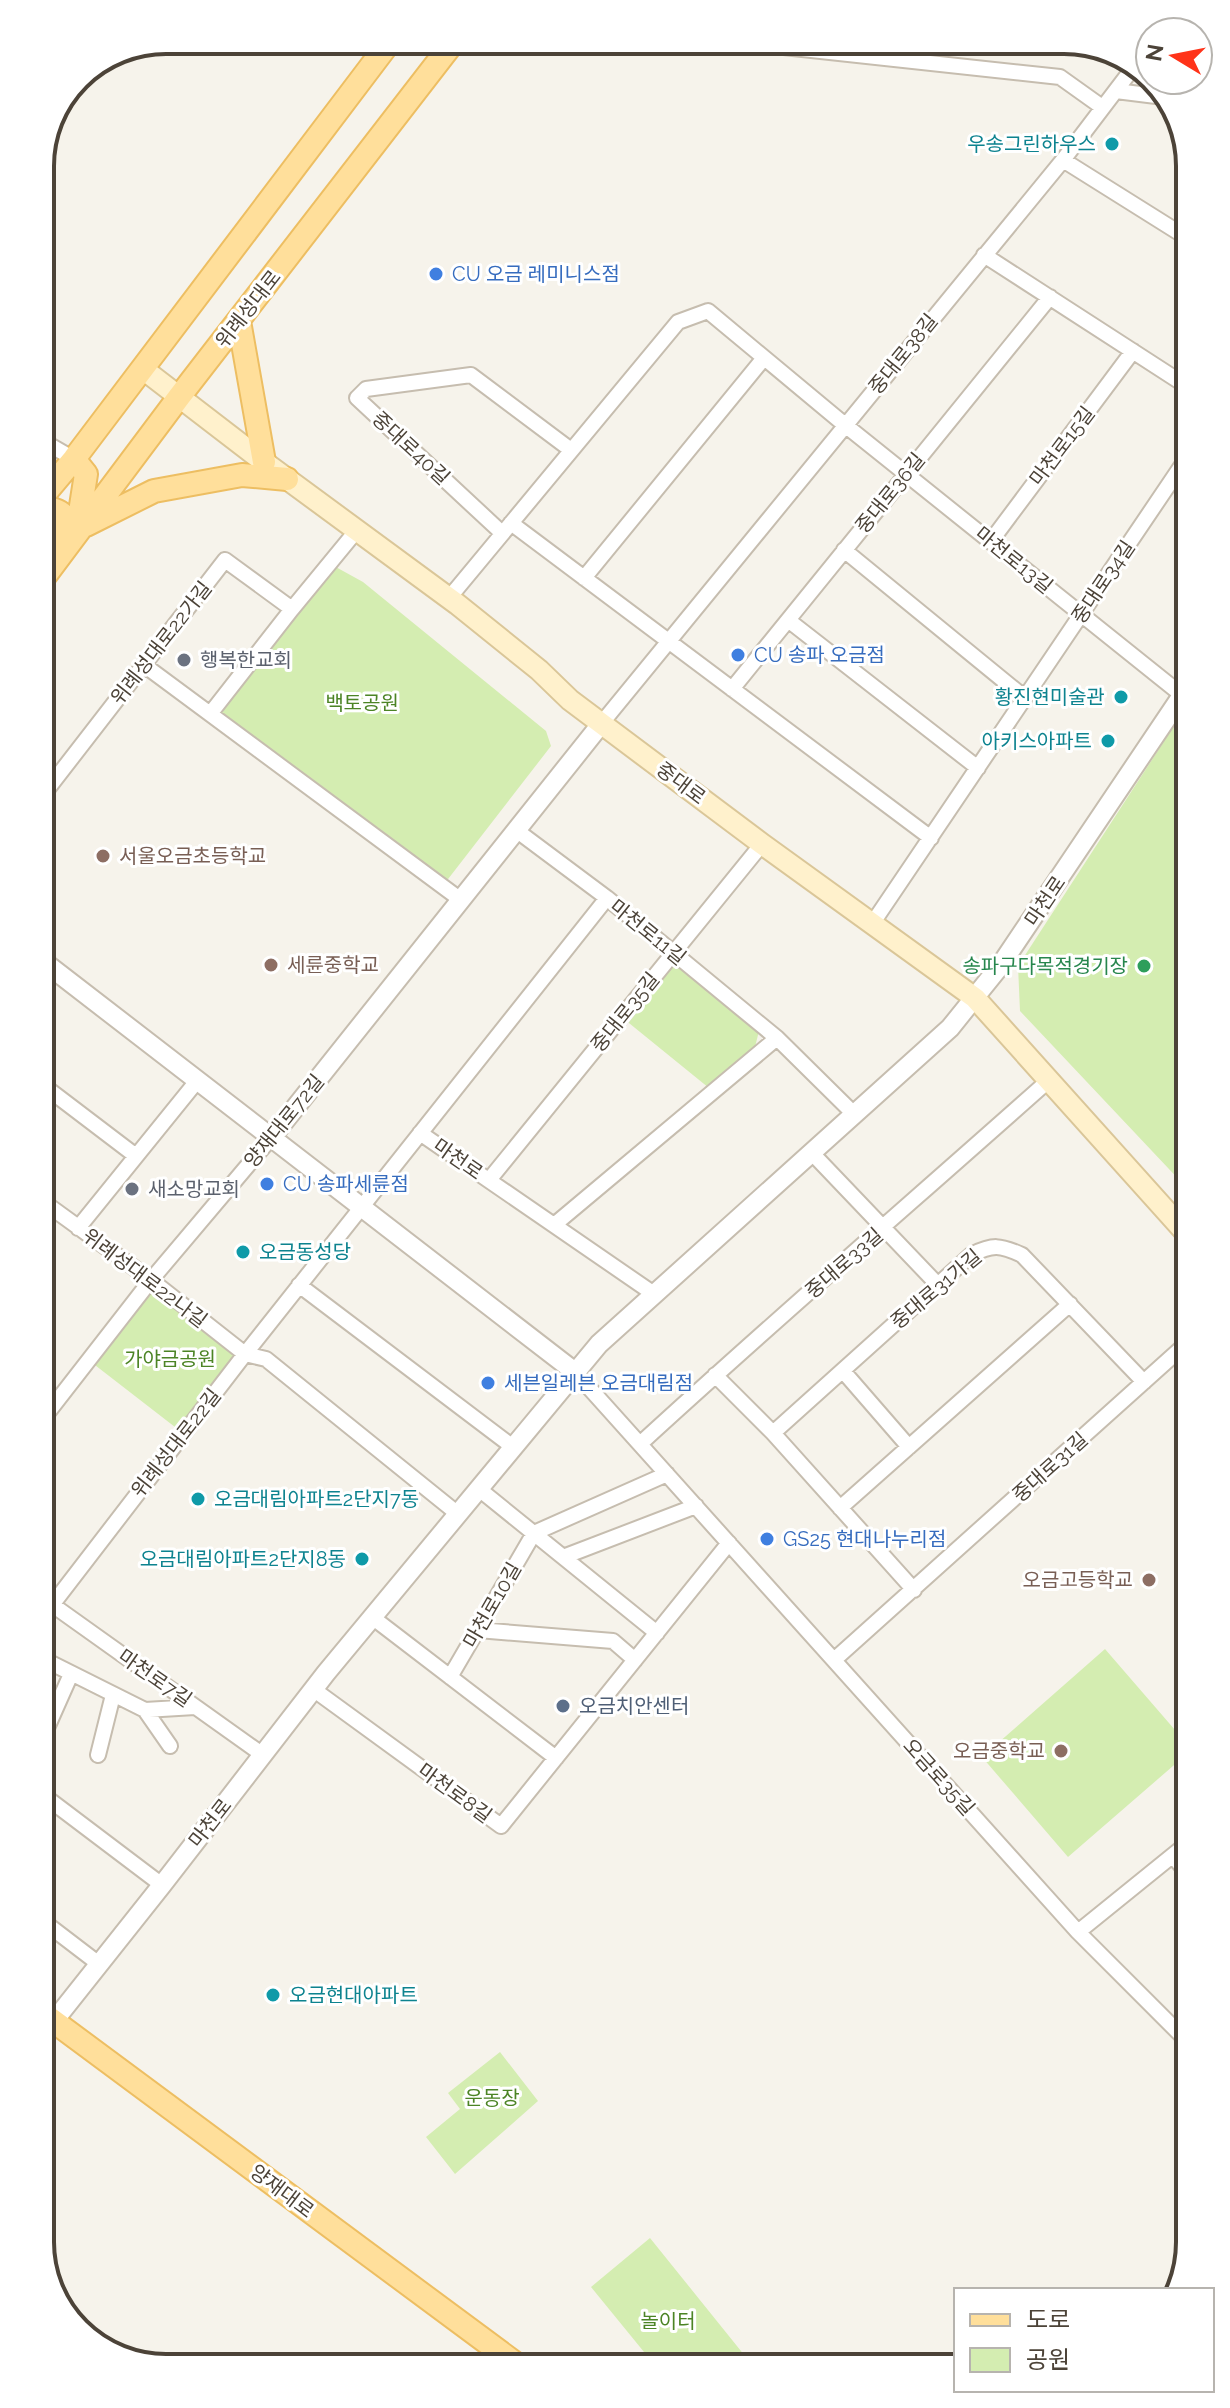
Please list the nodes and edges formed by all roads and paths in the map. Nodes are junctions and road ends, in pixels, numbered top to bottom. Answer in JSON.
{"nodes":[{"id":1,"x":380,"y":54,"type":"edge"},
{"id":2,"x":444,"y":54,"type":"edge"},
{"id":3,"x":847,"y":54,"type":"edge"},
{"id":4,"x":1128,"y":75,"type":"edge"},
{"id":5,"x":1118,"y":88,"type":"junction"},
{"id":6,"x":1150,"y":94,"type":"edge"},
{"id":7,"x":1102,"y":107,"type":"junction"},
{"id":8,"x":1063,"y":160,"type":"junction"},
{"id":9,"x":1176,"y":231,"type":"edge"},
{"id":10,"x":984,"y":255,"type":"junction"},
{"id":11,"x":1050,"y":297,"type":"junction"},
{"id":12,"x":239,"y":321,"type":"junction"},
{"id":13,"x":1133,"y":351,"type":"junction"},
{"id":14,"x":764,"y":358,"type":"junction"},
{"id":15,"x":143,"y":369,"type":"junction"},
{"id":16,"x":1176,"y":379,"type":"edge"},
{"id":17,"x":179,"y":397,"type":"junction"},
{"id":18,"x":845,"y":425,"type":"junction"},
{"id":19,"x":54,"y":447,"type":"edge"},
{"id":20,"x":571,"y":450,"type":"junction"},
{"id":21,"x":74,"y":459,"type":"junction"},
{"id":22,"x":264,"y":462,"type":"junction"},
{"id":23,"x":906,"y":474,"type":"junction"},
{"id":24,"x":1176,"y":474,"type":"edge"},
{"id":25,"x":287,"y":479,"type":"junction"},
{"id":26,"x":54,"y":483,"type":"edge"},
{"id":27,"x":54,"y":509,"type":"edge"},
{"id":28,"x":506,"y":528,"type":"junction"},
{"id":29,"x":357,"y":530,"type":"junction"},
{"id":30,"x":74,"y":537,"type":"junction"},
{"id":31,"x":991,"y":541,"type":"junction"},
{"id":32,"x":844,"y":550,"type":"junction"},
{"id":33,"x":54,"y":564,"type":"edge"},
{"id":34,"x":584,"y":578,"type":"junction"},
{"id":35,"x":449,"y":598,"type":"junction"},
{"id":36,"x":292,"y":609,"type":"junction"},
{"id":37,"x":1081,"y":614,"type":"junction"},
{"id":38,"x":788,"y":620,"type":"junction"},
{"id":39,"x":668,"y":642,"type":"junction"},
{"id":40,"x":144,"y":665,"type":"junction"},
{"id":41,"x":732,"y":689,"type":"junction"},
{"id":42,"x":1176,"y":689,"type":"edge"},
{"id":43,"x":1025,"y":698,"type":"junction"},
{"id":44,"x":1176,"y":705,"type":"edge"},
{"id":45,"x":210,"y":714,"type":"junction"},
{"id":46,"x":601,"y":724,"type":"junction"},
{"id":47,"x":978,"y":768,"type":"junction"},
{"id":48,"x":54,"y":781,"type":"edge"},
{"id":49,"x":516,"y":830,"type":"junction"},
{"id":50,"x":931,"y":838,"type":"junction"},
{"id":51,"x":762,"y":844,"type":"junction"},
{"id":52,"x":607,"y":898,"type":"junction"},
{"id":53,"x":461,"y":900,"type":"junction"},
{"id":54,"x":872,"y":924,"type":"junction"},
{"id":55,"x":673,"y":953,"type":"junction"},
{"id":56,"x":54,"y":970,"type":"edge"},
{"id":57,"x":975,"y":998,"type":"junction"},
{"id":58,"x":777,"y":1038,"type":"junction"},
{"id":59,"x":197,"y":1081,"type":"junction"},
{"id":60,"x":1048,"y":1081,"type":"junction"},
{"id":61,"x":54,"y":1094,"type":"edge"},
{"id":62,"x":854,"y":1114,"type":"junction"},
{"id":63,"x":420,"y":1133,"type":"junction"},
{"id":64,"x":271,"y":1138,"type":"junction"},
{"id":65,"x":811,"y":1152,"type":"junction"},
{"id":66,"x":136,"y":1156,"type":"junction"},
{"id":67,"x":489,"y":1180,"type":"junction"},
{"id":68,"x":361,"y":1207,"type":"junction"},
{"id":69,"x":54,"y":1210,"type":"edge"},
{"id":70,"x":1176,"y":1222,"type":"edge"},
{"id":71,"x":554,"y":1225,"type":"junction"},
{"id":72,"x":78,"y":1228,"type":"junction"},
{"id":73,"x":883,"y":1228,"type":"junction"},
{"id":74,"x":151,"y":1280,"type":"junction"},
{"id":75,"x":299,"y":1285,"type":"junction"},
{"id":76,"x":938,"y":1285,"type":"junction"},
{"id":77,"x":654,"y":1294,"type":"junction"},
{"id":78,"x":1070,"y":1304,"type":"junction"},
{"id":79,"x":1176,"y":1353,"type":"edge"},
{"id":80,"x":245,"y":1354,"type":"junction"},
{"id":81,"x":843,"y":1371,"type":"junction"},
{"id":82,"x":575,"y":1372,"type":"junction"},
{"id":83,"x":715,"y":1375,"type":"junction"},
{"id":84,"x":1144,"y":1382,"type":"junction"},
{"id":85,"x":54,"y":1405,"type":"edge"},
{"id":86,"x":773,"y":1433,"type":"junction"},
{"id":87,"x":640,"y":1444,"type":"junction"},
{"id":88,"x":513,"y":1447,"type":"junction"},
{"id":89,"x":909,"y":1447,"type":"junction"},
{"id":90,"x":667,"y":1474,"type":"junction"},
{"id":91,"x":479,"y":1489,"type":"junction"},
{"id":92,"x":696,"y":1506,"type":"junction"},
{"id":93,"x":840,"y":1508,"type":"junction"},
{"id":94,"x":458,"y":1514,"type":"junction"},
{"id":95,"x":534,"y":1533,"type":"junction"},
{"id":96,"x":729,"y":1543,"type":"junction"},
{"id":97,"x":563,"y":1557,"type":"junction"},
{"id":98,"x":914,"y":1590,"type":"junction"},
{"id":99,"x":54,"y":1597,"type":"edge"},
{"id":100,"x":54,"y":1607,"type":"edge"},
{"id":101,"x":372,"y":1617,"type":"junction"},
{"id":102,"x":478,"y":1630,"type":"junction"},
{"id":103,"x":657,"y":1633,"type":"junction"},
{"id":104,"x":635,"y":1660,"type":"junction"},
{"id":105,"x":834,"y":1660,"type":"junction"},
{"id":106,"x":54,"y":1665,"type":"edge"},
{"id":107,"x":71,"y":1674,"type":"junction"},
{"id":108,"x":450,"y":1677,"type":"junction"},
{"id":109,"x":313,"y":1689,"type":"junction"},
{"id":110,"x":113,"y":1695,"type":"junction"},
{"id":111,"x":195,"y":1707,"type":"junction"},
{"id":112,"x":145,"y":1710,"type":"junction"},
{"id":113,"x":54,"y":1712,"type":"edge"},
{"id":114,"x":170,"y":1746,"type":"dead end"},
{"id":115,"x":98,"y":1755,"type":"dead end"},
{"id":116,"x":263,"y":1755,"type":"junction"},
{"id":117,"x":556,"y":1758,"type":"junction"},
{"id":118,"x":54,"y":1803,"type":"edge"},
{"id":119,"x":1176,"y":1853,"type":"edge"},
{"id":120,"x":1173,"y":1856,"type":"junction"},
{"id":121,"x":1176,"y":1860,"type":"edge"},
{"id":122,"x":162,"y":1885,"type":"junction"},
{"id":123,"x":54,"y":1930,"type":"edge"},
{"id":124,"x":1078,"y":1932,"type":"junction"},
{"id":125,"x":99,"y":1964,"type":"junction"},
{"id":126,"x":54,"y":2017,"type":"edge"},
{"id":127,"x":54,"y":2025,"type":"edge"},
{"id":128,"x":1176,"y":2030,"type":"edge"},
{"id":129,"x":502,"y":2354,"type":"edge"}],
"edges":[{"from":1,"to":15,"type":"main road"},
{"from":2,"to":12,"type":"main road","name":"위례성대로"},
{"from":3,"to":7,"type":"street"},
{"from":4,"to":5,"type":"street","name":"중대로38길"},
{"from":5,"to":6,"type":"street"},
{"from":5,"to":7,"type":"street","name":"중대로38길"},
{"from":7,"to":8,"type":"street","name":"중대로38길"},
{"from":8,"to":9,"type":"street"},
{"from":8,"to":10,"type":"street","name":"중대로38길"},
{"from":10,"to":11,"type":"street"},
{"from":10,"to":18,"type":"street","name":"중대로38길"},
{"from":11,"to":13,"type":"street"},
{"from":11,"to":23,"type":"street","name":"중대로36길"},
{"from":12,"to":17,"type":"main road","name":"위례성대로"},
{"from":12,"to":22,"type":"main road"},
{"from":13,"to":16,"type":"street"},
{"from":13,"to":31,"type":"street","name":"마천로15길"},
{"from":14,"to":18,"type":"street"},
{"from":14,"to":20,"type":"street"},
{"from":14,"to":34,"type":"street"},
{"from":15,"to":17,"type":"main road","name":"중대로"},
{"from":15,"to":21,"type":"main road"},
{"from":17,"to":22,"type":"main road","name":"중대로"},
{"from":17,"to":30,"type":"main road","name":"위례성대로"},
{"from":18,"to":23,"type":"street","name":"마천로13길"},
{"from":18,"to":39,"type":"street","name":"중대로38길"},
{"from":19,"to":21,"type":"street"},
{"from":20,"to":28,"type":"street"},
{"from":20,"to":28,"type":"street","name":"중대로40길"},
{"from":21,"to":26,"type":"main road"},
{"from":21,"to":30,"type":"main road"},
{"from":22,"to":25,"type":"main road","name":"중대로"},
{"from":23,"to":31,"type":"street","name":"마천로13길"},
{"from":23,"to":32,"type":"street","name":"중대로36길"},
{"from":24,"to":37,"type":"street","name":"중대로34길"},
{"from":25,"to":29,"type":"main road","name":"중대로"},
{"from":25,"to":30,"type":"main road"},
{"from":27,"to":30,"type":"main road"},
{"from":28,"to":34,"type":"street"},
{"from":28,"to":35,"type":"street"},
{"from":29,"to":35,"type":"main road","name":"중대로"},
{"from":29,"to":36,"type":"street"},
{"from":30,"to":33,"type":"main road","name":"위례성대로"},
{"from":31,"to":37,"type":"street","name":"마천로13길"},
{"from":32,"to":38,"type":"street","name":"중대로36길"},
{"from":32,"to":43,"type":"street"},
{"from":34,"to":39,"type":"street"},
{"from":35,"to":46,"type":"main road","name":"중대로"},
{"from":36,"to":40,"type":"street","name":"위례성대로22가길"},
{"from":36,"to":45,"type":"street"},
{"from":37,"to":42,"type":"street","name":"마천로13길"},
{"from":37,"to":43,"type":"street","name":"중대로34길"},
{"from":38,"to":41,"type":"street","name":"중대로36길"},
{"from":38,"to":47,"type":"street"},
{"from":39,"to":41,"type":"street"},
{"from":39,"to":46,"type":"street","name":"중대로38길"},
{"from":40,"to":45,"type":"street"},
{"from":40,"to":48,"type":"street","name":"위례성대로22가길"},
{"from":41,"to":50,"type":"street"},
{"from":43,"to":47,"type":"street","name":"중대로34길"},
{"from":44,"to":57,"type":"street","name":"마천로"},
{"from":45,"to":53,"type":"street"},
{"from":46,"to":49,"type":"street","name":"양재대로72길"},
{"from":46,"to":51,"type":"main road","name":"중대로"},
{"from":47,"to":50,"type":"street","name":"중대로34길"},
{"from":49,"to":52,"type":"street","name":"마천로11길"},
{"from":49,"to":53,"type":"street","name":"양재대로72길"},
{"from":50,"to":54,"type":"street","name":"중대로34길"},
{"from":51,"to":54,"type":"main road","name":"중대로"},
{"from":51,"to":55,"type":"street","name":"중대로35길"},
{"from":52,"to":55,"type":"street","name":"마천로11길"},
{"from":52,"to":63,"type":"street","name":"위례성대로22길"},
{"from":53,"to":64,"type":"street","name":"양재대로72길"},
{"from":54,"to":57,"type":"main road","name":"중대로"},
{"from":55,"to":58,"type":"street","name":"마천로11길"},
{"from":55,"to":67,"type":"street","name":"중대로35길"},
{"from":56,"to":59,"type":"street"},
{"from":57,"to":60,"type":"main road","name":"중대로"},
{"from":57,"to":62,"type":"street","name":"마천로"},
{"from":58,"to":62,"type":"street","name":"마천로11길"},
{"from":58,"to":71,"type":"street"},
{"from":59,"to":64,"type":"street"},
{"from":59,"to":66,"type":"street"},
{"from":60,"to":70,"type":"main road","name":"중대로"},
{"from":60,"to":73,"type":"street","name":"중대로33길"},
{"from":61,"to":66,"type":"street"},
{"from":62,"to":65,"type":"street","name":"마천로"},
{"from":63,"to":67,"type":"street","name":"마천로"},
{"from":63,"to":68,"type":"street","name":"위례성대로22길"},
{"from":64,"to":68,"type":"street"},
{"from":64,"to":74,"type":"street","name":"양재대로72길"},
{"from":65,"to":73,"type":"street"},
{"from":65,"to":77,"type":"street","name":"마천로"},
{"from":66,"to":72,"type":"street"},
{"from":67,"to":71,"type":"street","name":"마천로"},
{"from":68,"to":75,"type":"street","name":"위례성대로22길"},
{"from":68,"to":82,"type":"street"},
{"from":69,"to":72,"type":"street","name":"위례성대로22나길"},
{"from":71,"to":77,"type":"street","name":"마천로"},
{"from":72,"to":74,"type":"street","name":"위례성대로22나길"},
{"from":73,"to":76,"type":"street"},
{"from":73,"to":83,"type":"street","name":"중대로33길"},
{"from":74,"to":80,"type":"street","name":"위례성대로22나길"},
{"from":74,"to":85,"type":"street","name":"양재대로72길"},
{"from":75,"to":80,"type":"street","name":"위례성대로22길"},
{"from":75,"to":88,"type":"street"},
{"from":76,"to":78,"type":"street","name":"중대로31가길"},
{"from":76,"to":81,"type":"street","name":"중대로31가길"},
{"from":77,"to":82,"type":"street","name":"마천로"},
{"from":78,"to":84,"type":"street","name":"중대로31가길"},
{"from":78,"to":89,"type":"street"},
{"from":79,"to":84,"type":"street","name":"중대로31길"},
{"from":80,"to":94,"type":"street"},
{"from":80,"to":99,"type":"street","name":"위례성대로22길"},
{"from":81,"to":86,"type":"street","name":"중대로31가길"},
{"from":81,"to":89,"type":"street"},
{"from":82,"to":87,"type":"street","name":"오금로35길"},
{"from":82,"to":88,"type":"street","name":"마천로"},
{"from":83,"to":86,"type":"street"},
{"from":83,"to":87,"type":"street","name":"중대로33길"},
{"from":84,"to":98,"type":"street","name":"중대로31길"},
{"from":86,"to":93,"type":"street"},
{"from":87,"to":90,"type":"street","name":"오금로35길"},
{"from":88,"to":91,"type":"street","name":"마천로"},
{"from":89,"to":93,"type":"street"},
{"from":90,"to":92,"type":"street","name":"오금로35길"},
{"from":90,"to":95,"type":"street"},
{"from":91,"to":94,"type":"street","name":"마천로"},
{"from":91,"to":95,"type":"street"},
{"from":92,"to":96,"type":"street","name":"오금로35길"},
{"from":92,"to":97,"type":"street"},
{"from":93,"to":98,"type":"street"},
{"from":94,"to":101,"type":"street","name":"마천로"},
{"from":95,"to":97,"type":"street"},
{"from":95,"to":102,"type":"street","name":"마천로10길"},
{"from":96,"to":103,"type":"street","name":"마천로8길"},
{"from":96,"to":105,"type":"street","name":"오금로35길"},
{"from":97,"to":103,"type":"street"},
{"from":98,"to":105,"type":"street","name":"중대로31길"},
{"from":100,"to":111,"type":"street","name":"마천로7길"},
{"from":101,"to":108,"type":"street"},
{"from":101,"to":109,"type":"street","name":"마천로"},
{"from":102,"to":104,"type":"street"},
{"from":102,"to":108,"type":"street","name":"마천로10길"},
{"from":103,"to":104,"type":"street","name":"마천로8길"},
{"from":104,"to":117,"type":"street","name":"마천로8길"},
{"from":105,"to":124,"type":"street","name":"오금로35길"},
{"from":106,"to":107,"type":"street"},
{"from":107,"to":110,"type":"street"},
{"from":107,"to":113,"type":"street"},
{"from":108,"to":117,"type":"street"},
{"from":109,"to":116,"type":"street","name":"마천로"},
{"from":109,"to":117,"type":"street","name":"마천로8길"},
{"from":110,"to":112,"type":"street"},
{"from":110,"to":115,"type":"street"},
{"from":111,"to":112,"type":"street"},
{"from":111,"to":116,"type":"street","name":"마천로7길"},
{"from":112,"to":114,"type":"street"},
{"from":116,"to":122,"type":"street","name":"마천로"},
{"from":118,"to":122,"type":"street"},
{"from":119,"to":120,"type":"street"},
{"from":120,"to":121,"type":"street"},
{"from":120,"to":124,"type":"street"},
{"from":122,"to":125,"type":"street","name":"마천로"},
{"from":123,"to":125,"type":"street"},
{"from":124,"to":128,"type":"street","name":"오금로35길"},
{"from":125,"to":126,"type":"street","name":"마천로"},
{"from":127,"to":129,"type":"main road","name":"양재대로"}]}
